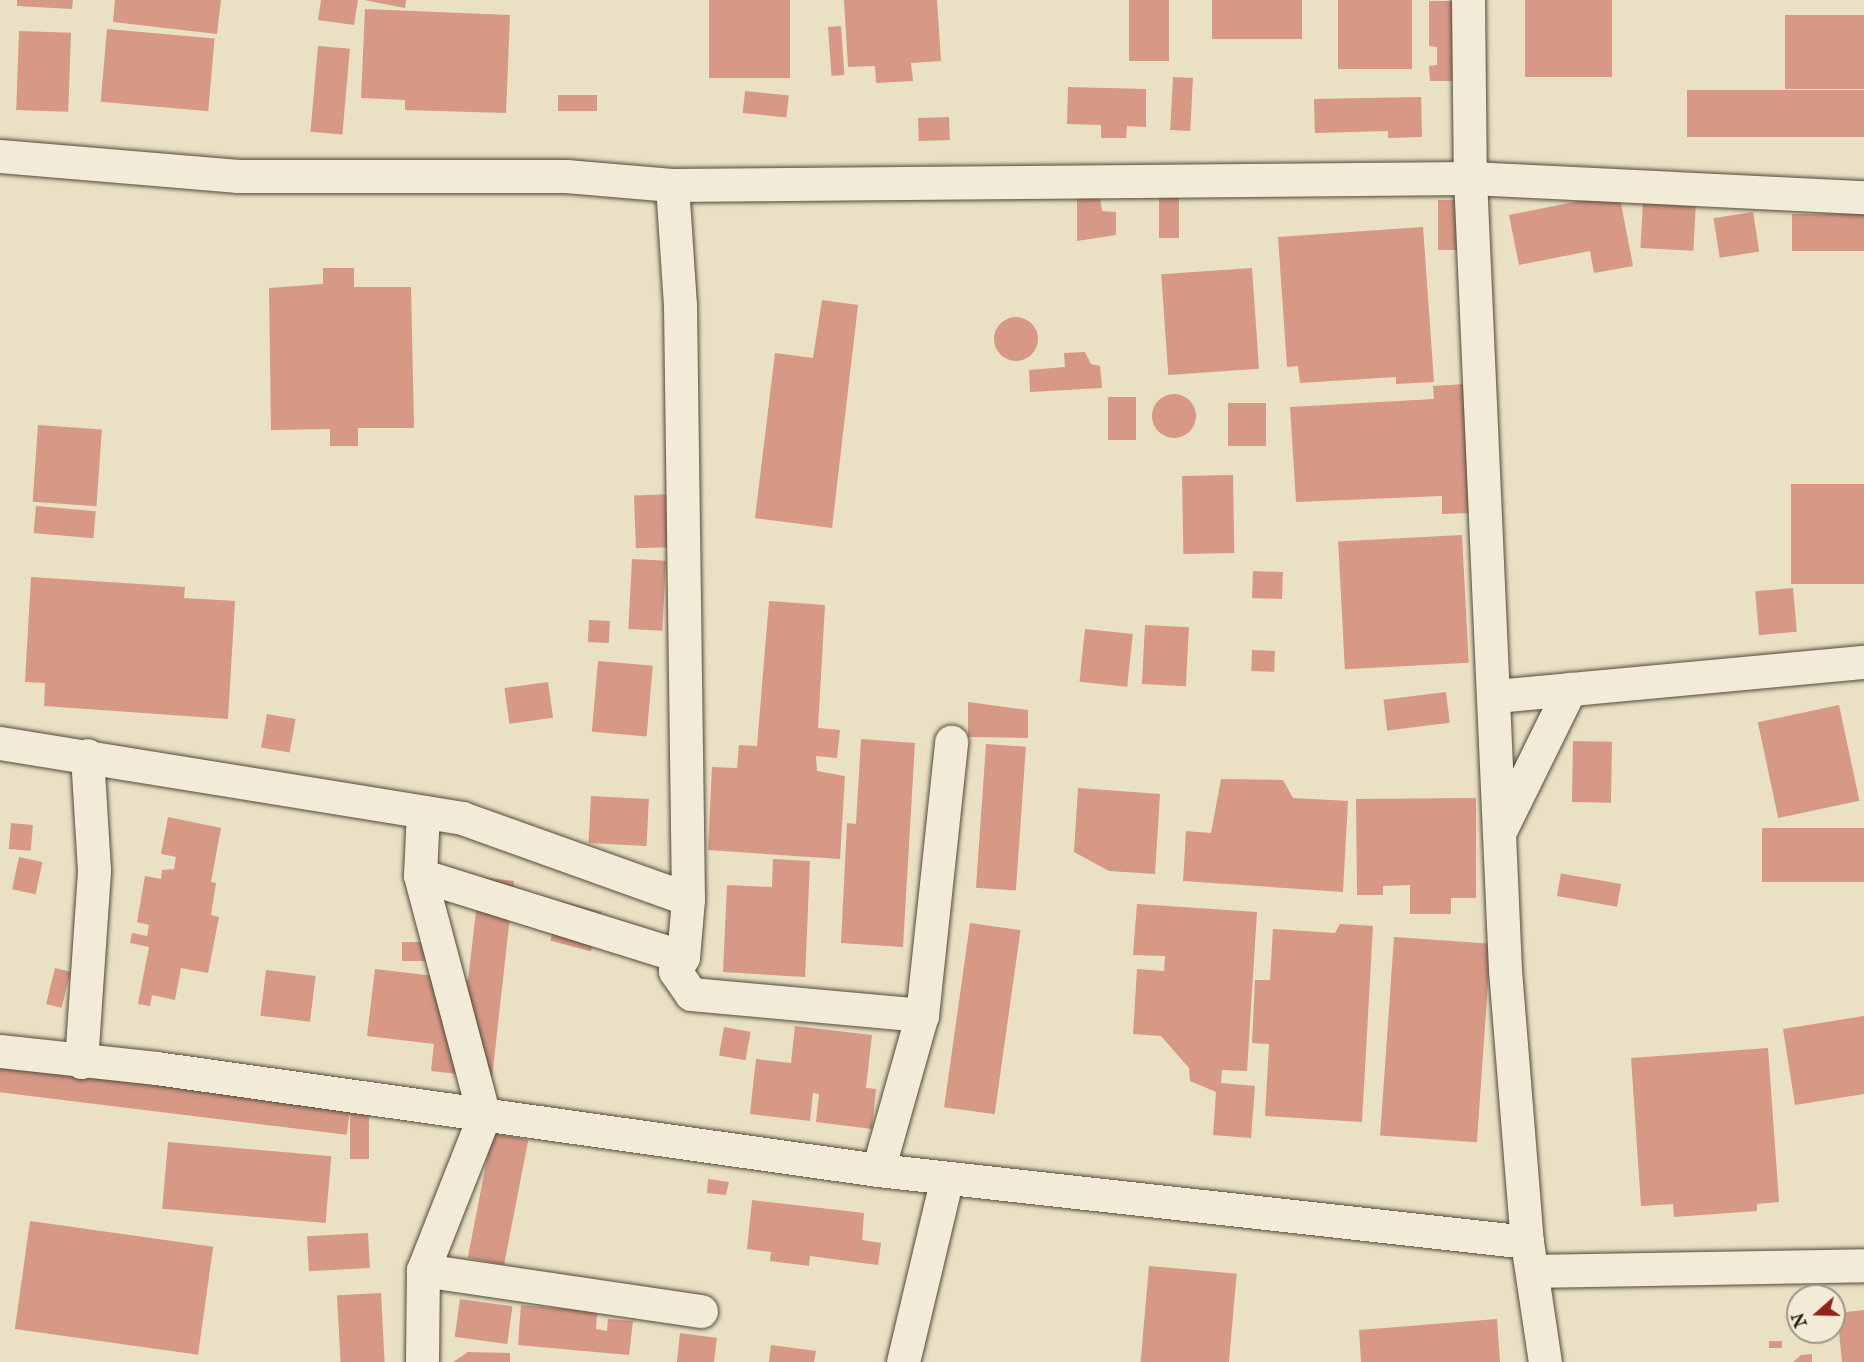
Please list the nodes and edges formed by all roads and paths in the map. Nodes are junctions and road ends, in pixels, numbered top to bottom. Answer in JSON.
{"nodes":[{"id":1,"x":1468,"y":0,"type":"edge"},
{"id":2,"x":0,"y":156,"type":"edge"},
{"id":3,"x":1470,"y":178,"type":"junction"},
{"id":4,"x":672,"y":185,"type":"junction"},
{"id":5,"x":1864,"y":197,"type":"edge"},
{"id":6,"x":1864,"y":662,"type":"edge"},
{"id":7,"x":1570,"y":689,"type":"junction"},
{"id":8,"x":1496,"y":696,"type":"junction"},
{"id":9,"x":951,"y":742,"type":"dead end"},
{"id":10,"x":0,"y":743,"type":"edge"},
{"id":11,"x":87,"y":755,"type":"junction"},
{"id":12,"x":423,"y":812,"type":"junction"},
{"id":13,"x":1500,"y":831,"type":"junction"},
{"id":14,"x":420,"y":875,"type":"junction"},
{"id":15,"x":688,"y":899,"type":"junction"},
{"id":16,"x":682,"y":957,"type":"junction"},
{"id":17,"x":922,"y":1015,"type":"junction"},
{"id":18,"x":0,"y":1051,"type":"edge"},
{"id":19,"x":81,"y":1062,"type":"junction"},
{"id":20,"x":484,"y":1116,"type":"junction"},
{"id":21,"x":878,"y":1170,"type":"junction"},
{"id":22,"x":947,"y":1178,"type":"junction"},
{"id":23,"x":1530,"y":1257,"type":"junction"},
{"id":24,"x":1864,"y":1265,"type":"edge"},
{"id":25,"x":423,"y":1270,"type":"junction"},
{"id":26,"x":701,"y":1311,"type":"dead end"},
{"id":27,"x":422,"y":1362,"type":"edge"},
{"id":28,"x":903,"y":1362,"type":"edge"},
{"id":29,"x":1545,"y":1362,"type":"edge"}],
"edges":[{"from":1,"to":3,"type":"street"},
{"from":2,"to":4,"type":"street"},
{"from":3,"to":4,"type":"street"},
{"from":3,"to":5,"type":"street"},
{"from":3,"to":8,"type":"street"},
{"from":4,"to":15,"type":"street"},
{"from":6,"to":7,"type":"street"},
{"from":7,"to":8,"type":"street"},
{"from":7,"to":13,"type":"street"},
{"from":8,"to":13,"type":"street"},
{"from":9,"to":17,"type":"street"},
{"from":10,"to":11,"type":"street"},
{"from":11,"to":12,"type":"street"},
{"from":11,"to":19,"type":"street"},
{"from":12,"to":14,"type":"street"},
{"from":12,"to":15,"type":"street"},
{"from":13,"to":23,"type":"street"},
{"from":14,"to":16,"type":"street"},
{"from":14,"to":20,"type":"street"},
{"from":15,"to":16,"type":"street"},
{"from":16,"to":17,"type":"street"},
{"from":17,"to":21,"type":"street"},
{"from":18,"to":19,"type":"street"},
{"from":19,"to":20,"type":"street"},
{"from":20,"to":21,"type":"street"},
{"from":20,"to":25,"type":"street"},
{"from":21,"to":22,"type":"street"},
{"from":22,"to":23,"type":"street"},
{"from":22,"to":28,"type":"street"},
{"from":23,"to":24,"type":"street"},
{"from":23,"to":29,"type":"street"},
{"from":25,"to":26,"type":"street"},
{"from":25,"to":27,"type":"street"}]}
